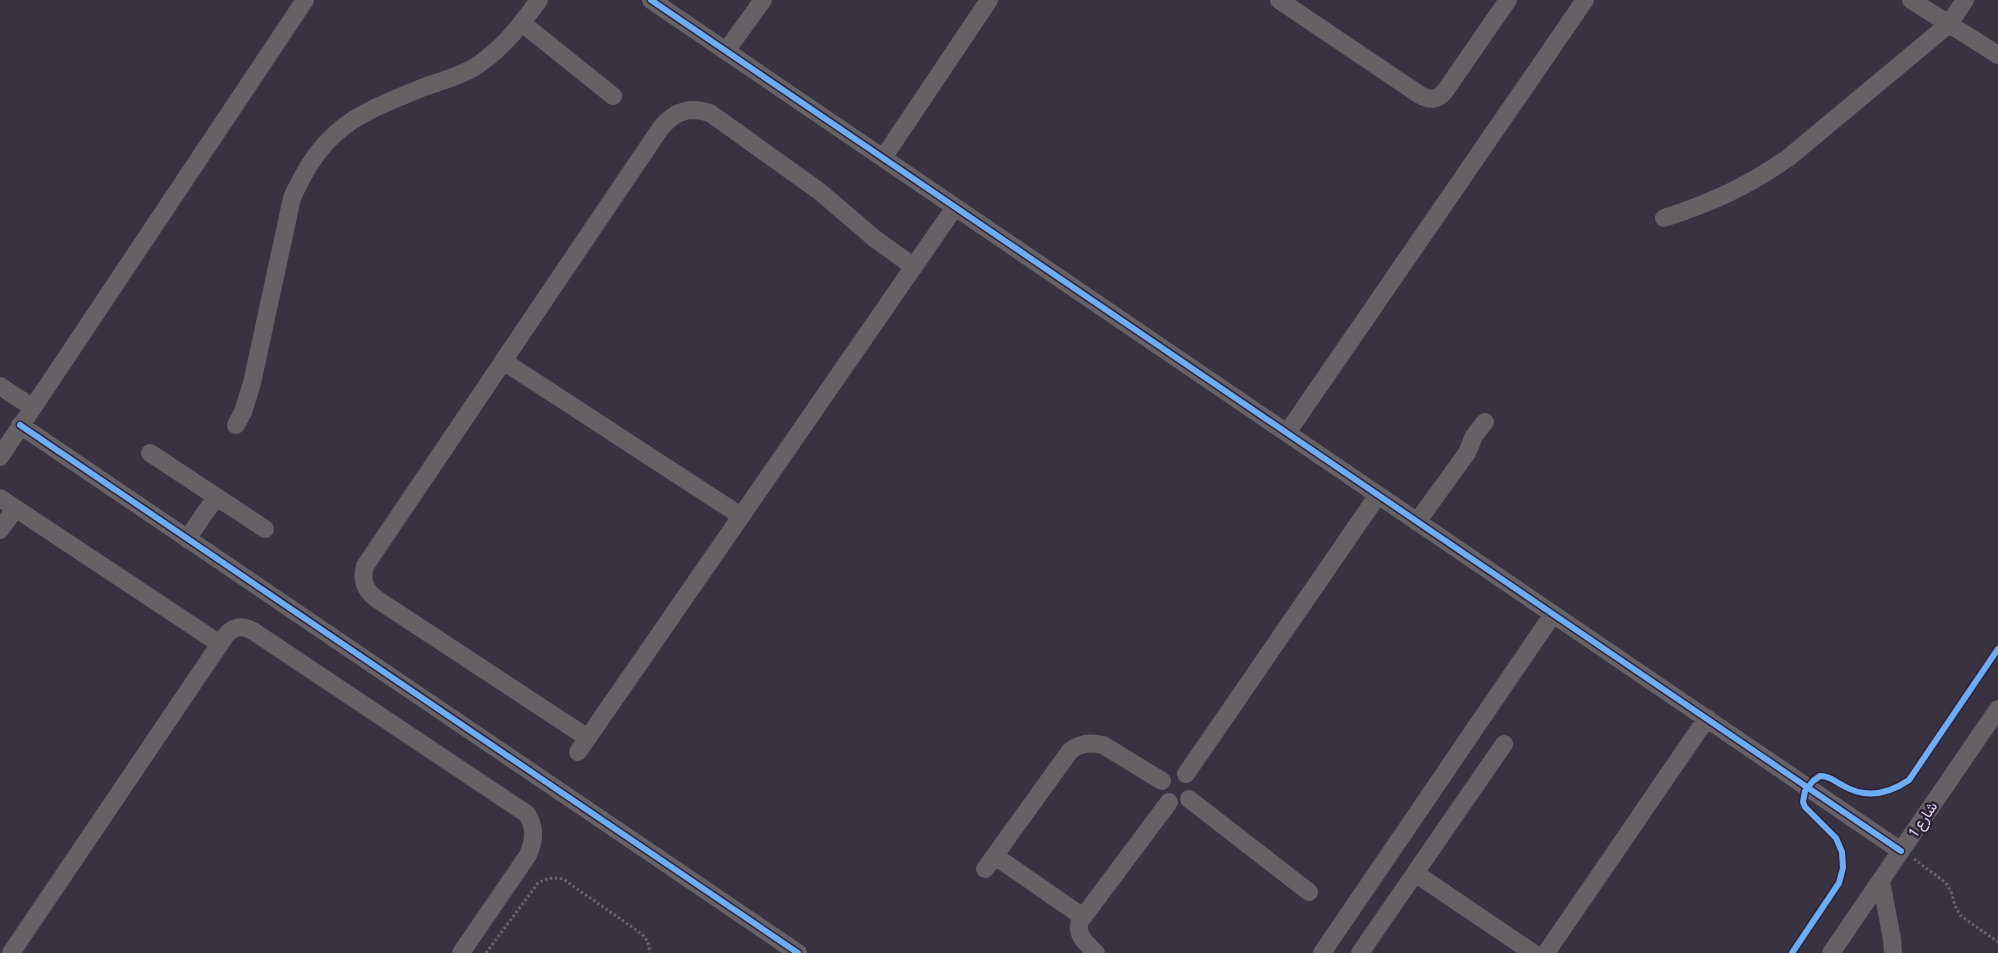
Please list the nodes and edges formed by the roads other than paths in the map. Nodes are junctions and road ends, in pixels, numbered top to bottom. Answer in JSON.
{"nodes":[{"id":1,"x":305,"y":0,"type":"edge"},
{"id":2,"x":539,"y":0,"type":"edge"},
{"id":3,"x":651,"y":0,"type":"edge"},
{"id":4,"x":763,"y":0,"type":"edge"},
{"id":5,"x":989,"y":0,"type":"edge"},
{"id":6,"x":1279,"y":0,"type":"edge"},
{"id":7,"x":1508,"y":0,"type":"edge"},
{"id":8,"x":1585,"y":0,"type":"edge"},
{"id":9,"x":1911,"y":0,"type":"edge"},
{"id":10,"x":1965,"y":0,"type":"edge"},
{"id":11,"x":522,"y":23,"type":"junction"},
{"id":12,"x":1949,"y":24,"type":"junction"},
{"id":13,"x":726,"y":51,"type":"junction"},
{"id":14,"x":1998,"y":55,"type":"edge"},
{"id":15,"x":613,"y":96,"type":"dead end"},
{"id":16,"x":883,"y":158,"type":"junction"},
{"id":17,"x":955,"y":207,"type":"junction"},
{"id":18,"x":1664,"y":218,"type":"dead end"},
{"id":19,"x":914,"y":267,"type":"junction"},
{"id":20,"x":503,"y":361,"type":"junction"},
{"id":21,"x":0,"y":386,"type":"edge"},
{"id":22,"x":32,"y":407,"type":"junction"},
{"id":23,"x":1485,"y":422,"type":"dead end"},
{"id":24,"x":20,"y":425,"type":"junction"},
{"id":25,"x":236,"y":425,"type":"dead end"},
{"id":26,"x":1287,"y":433,"type":"junction"},
{"id":27,"x":150,"y":454,"type":"dead end"},
{"id":28,"x":0,"y":456,"type":"edge"},
{"id":29,"x":1378,"y":495,"type":"junction"},
{"id":30,"x":216,"y":497,"type":"junction"},
{"id":31,"x":0,"y":498,"type":"edge"},
{"id":32,"x":15,"y":509,"type":"junction"},
{"id":33,"x":741,"y":516,"type":"junction"},
{"id":34,"x":1418,"y":522,"type":"junction"},
{"id":35,"x":265,"y":529,"type":"dead end"},
{"id":36,"x":0,"y":530,"type":"edge"},
{"id":37,"x":187,"y":538,"type":"junction"},
{"id":38,"x":1553,"y":614,"type":"junction"},
{"id":39,"x":220,"y":644,"type":"junction"},
{"id":40,"x":1998,"y":710,"type":"edge"},
{"id":41,"x":1707,"y":718,"type":"junction"},
{"id":42,"x":1504,"y":744,"type":"dead end"},
{"id":43,"x":1186,"y":774,"type":"junction"},
{"id":44,"x":1162,"y":781,"type":"junction"},
{"id":45,"x":1189,"y":799,"type":"junction"},
{"id":46,"x":1170,"y":802,"type":"junction"},
{"id":47,"x":1901,"y":851,"type":"junction"},
{"id":48,"x":1415,"y":873,"type":"junction"},
{"id":49,"x":1881,"y":881,"type":"junction"},
{"id":50,"x":1309,"y":892,"type":"dead end"},
{"id":51,"x":1083,"y":917,"type":"junction"},
{"id":52,"x":11,"y":953,"type":"edge"},
{"id":53,"x":461,"y":953,"type":"edge"},
{"id":54,"x":798,"y":953,"type":"edge"},
{"id":55,"x":1096,"y":953,"type":"edge"},
{"id":56,"x":1322,"y":953,"type":"edge"},
{"id":57,"x":1360,"y":953,"type":"edge"},
{"id":58,"x":1533,"y":953,"type":"edge"},
{"id":59,"x":1546,"y":953,"type":"edge"},
{"id":60,"x":1831,"y":953,"type":"edge"},
{"id":61,"x":1893,"y":953,"type":"edge"}],
"edges":[{"from":1,"to":22,"type":"street"},
{"from":2,"to":11,"type":"street"},
{"from":3,"to":13,"type":"street"},
{"from":4,"to":13,"type":"street"},
{"from":5,"to":16,"type":"street"},
{"from":6,"to":7,"type":"street"},
{"from":8,"to":26,"type":"street"},
{"from":9,"to":12,"type":"street"},
{"from":10,"to":12,"type":"street"},
{"from":11,"to":15,"type":"street"},
{"from":11,"to":25,"type":"street"},
{"from":12,"to":14,"type":"street"},
{"from":12,"to":18,"type":"street"},
{"from":13,"to":16,"type":"street"},
{"from":16,"to":17,"type":"street"},
{"from":17,"to":19,"type":"street"},
{"from":17,"to":26,"type":"street"},
{"from":19,"to":20,"type":"street"},
{"from":19,"to":33,"type":"street"},
{"from":20,"to":33,"type":"street"},
{"from":20,"to":33,"type":"street"},
{"from":21,"to":22,"type":"street"},
{"from":22,"to":24,"type":"street"},
{"from":23,"to":34,"type":"street"},
{"from":24,"to":28,"type":"street"},
{"from":24,"to":37,"type":"street"},
{"from":26,"to":29,"type":"street"},
{"from":27,"to":30,"type":"street"},
{"from":29,"to":34,"type":"street"},
{"from":29,"to":43,"type":"street"},
{"from":30,"to":35,"type":"street"},
{"from":30,"to":37,"type":"street"},
{"from":31,"to":32,"type":"street"},
{"from":32,"to":36,"type":"street"},
{"from":32,"to":39,"type":"street"},
{"from":34,"to":38,"type":"street"},
{"from":37,"to":54,"type":"street"},
{"from":38,"to":41,"type":"street"},
{"from":38,"to":56,"type":"street"},
{"from":39,"to":52,"type":"street"},
{"from":39,"to":53,"type":"street"},
{"from":40,"to":47,"type":"street","name":"شارع 1"},
{"from":41,"to":47,"type":"street"},
{"from":41,"to":59,"type":"street"},
{"from":42,"to":48,"type":"street"},
{"from":43,"to":44,"type":"street"},
{"from":43,"to":45,"type":"street"},
{"from":44,"to":46,"type":"street"},
{"from":44,"to":51,"type":"street"},
{"from":45,"to":46,"type":"street"},
{"from":45,"to":50,"type":"street"},
{"from":46,"to":51,"type":"street"},
{"from":47,"to":49,"type":"street","name":"شارع 1"},
{"from":48,"to":57,"type":"street"},
{"from":48,"to":58,"type":"street"},
{"from":49,"to":60,"type":"street","name":"شارع 1"},
{"from":49,"to":61,"type":"street"},
{"from":51,"to":55,"type":"street"}]}
